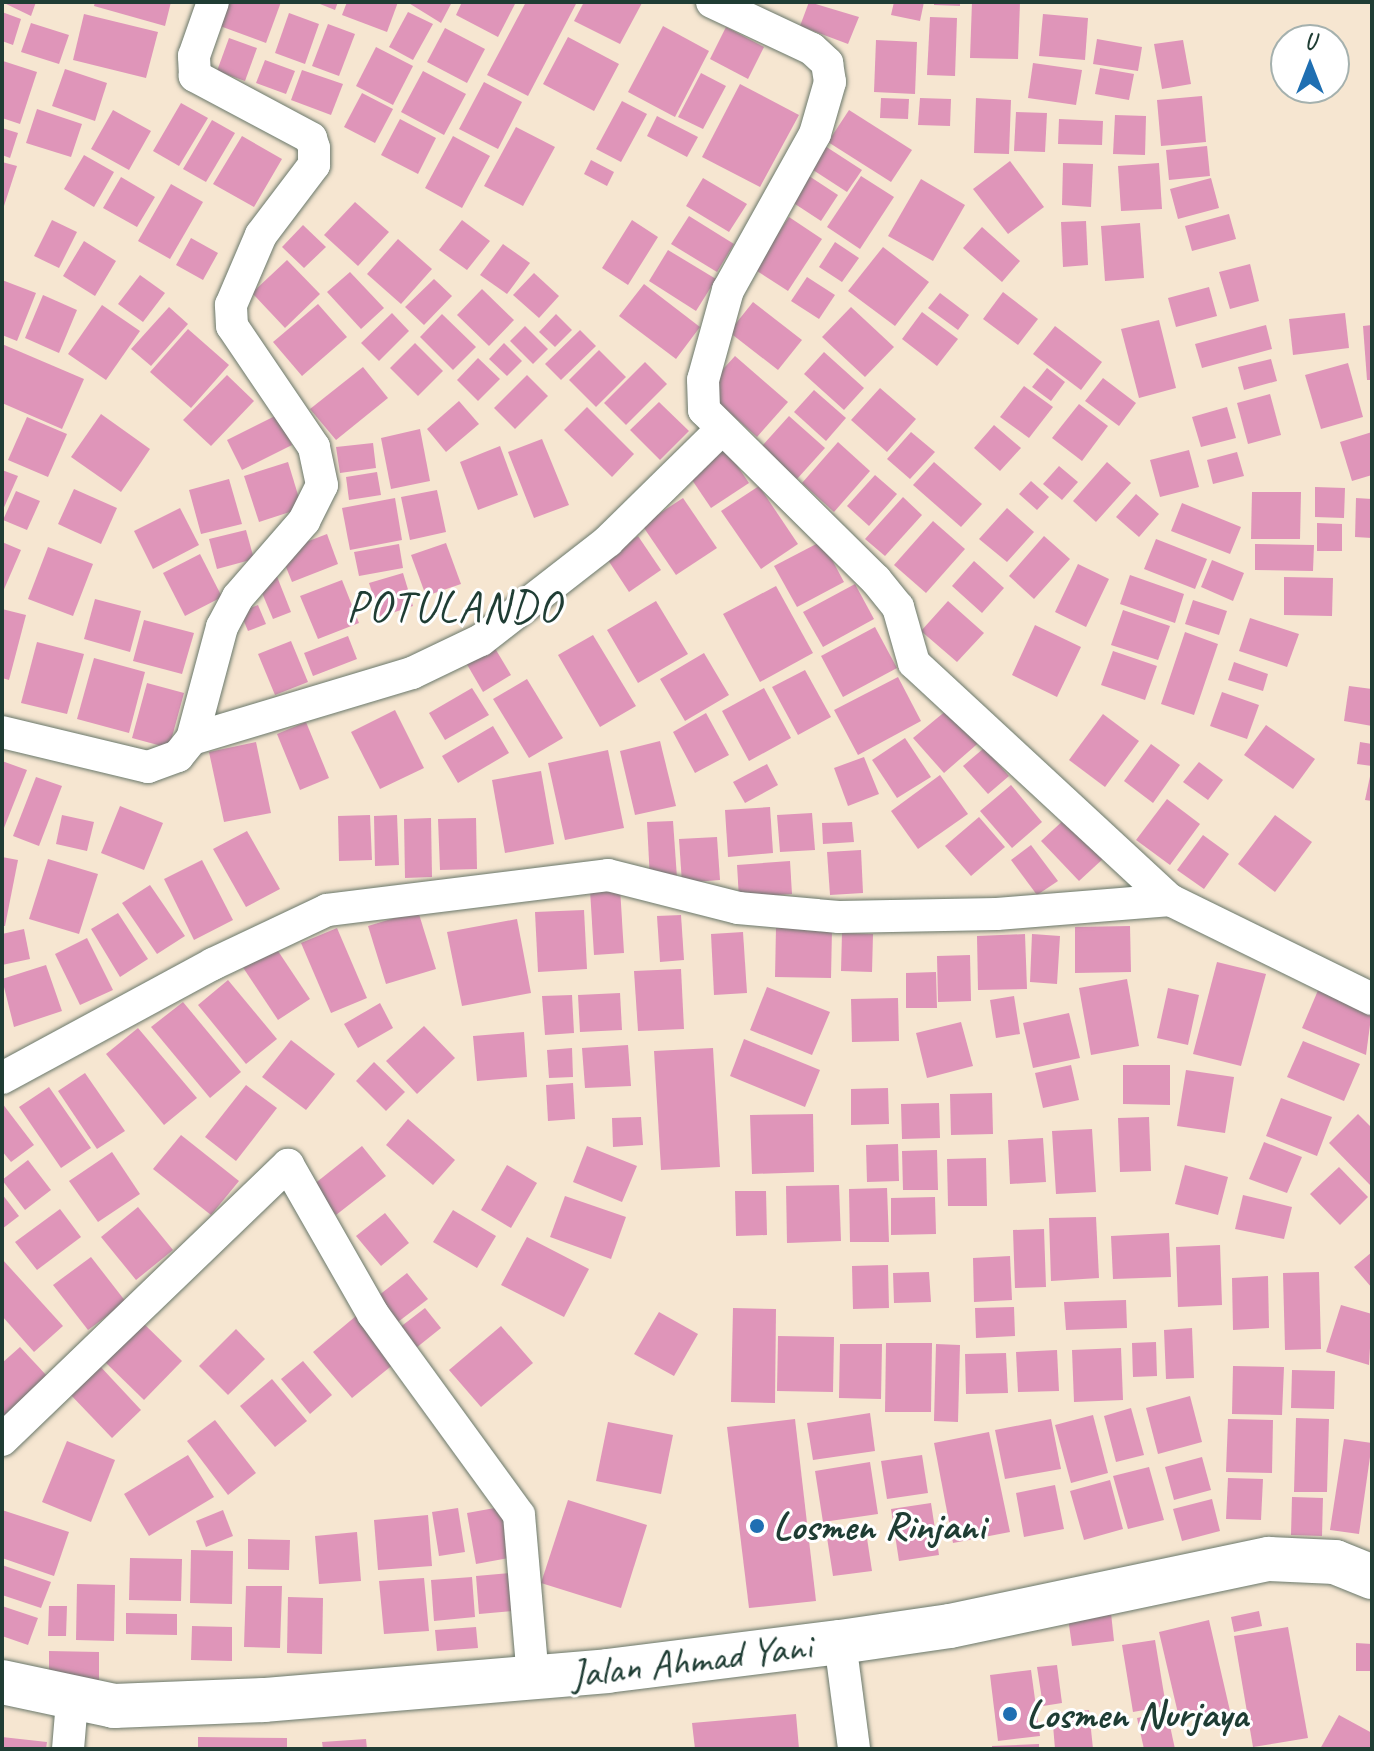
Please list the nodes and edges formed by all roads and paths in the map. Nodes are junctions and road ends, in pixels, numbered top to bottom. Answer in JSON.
{"nodes":[{"id":1,"x":213,"y":2,"type":"edge"},
{"id":2,"x":712,"y":2,"type":"edge"},
{"id":3,"x":722,"y":429,"type":"junction"},
{"id":4,"x":2,"y":732,"type":"edge"},
{"id":5,"x":192,"y":739,"type":"junction"},
{"id":6,"x":1170,"y":900,"type":"junction"},
{"id":7,"x":1372,"y":999,"type":"edge"},
{"id":8,"x":2,"y":1078,"type":"edge"},
{"id":9,"x":2,"y":1440,"type":"edge"},
{"id":10,"x":1372,"y":1577,"type":"edge"},
{"id":11,"x":840,"y":1642,"type":"junction"},
{"id":12,"x":533,"y":1678,"type":"junction"},
{"id":13,"x":2,"y":1682,"type":"edge"},
{"id":14,"x":72,"y":1701,"type":"junction"},
{"id":15,"x":68,"y":1749,"type":"edge"},
{"id":16,"x":854,"y":1749,"type":"edge"}],
"edges":[{"from":1,"to":5,"type":"street"},
{"from":2,"to":3,"type":"street"},
{"from":3,"to":5,"type":"street"},
{"from":3,"to":6,"type":"street"},
{"from":4,"to":5,"type":"street"},
{"from":6,"to":7,"type":"street"},
{"from":6,"to":8,"type":"street"},
{"from":9,"to":12,"type":"street"},
{"from":10,"to":11,"type":"highway","name":"Jalan Ahmad Yani"},
{"from":11,"to":12,"type":"highway","name":"Jalan Ahmad Yani"},
{"from":11,"to":16,"type":"street"},
{"from":12,"to":14,"type":"highway","name":"Jalan Ahmad Yani"},
{"from":13,"to":14,"type":"highway","name":"Jalan Ahmad Yani"},
{"from":14,"to":15,"type":"street"}]}
